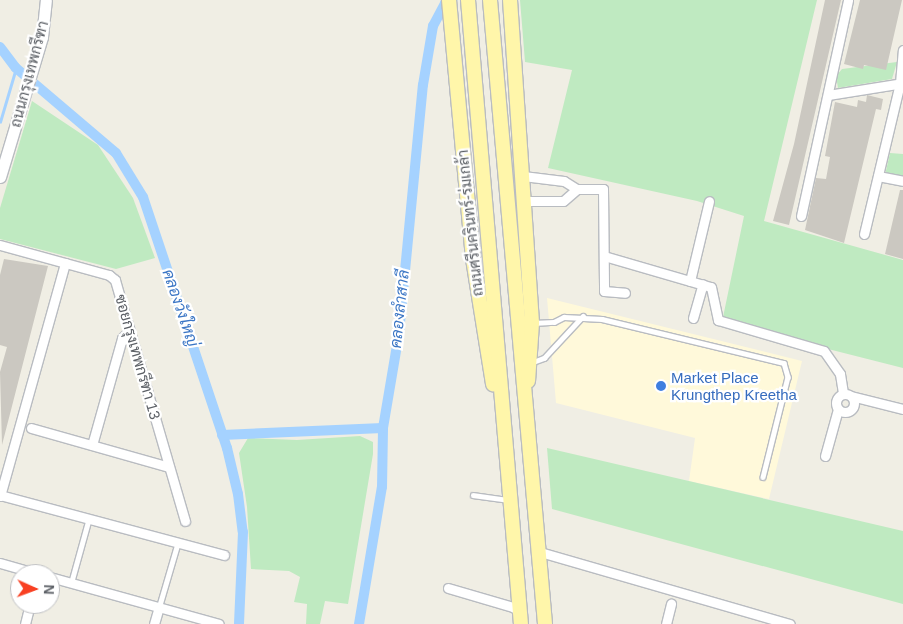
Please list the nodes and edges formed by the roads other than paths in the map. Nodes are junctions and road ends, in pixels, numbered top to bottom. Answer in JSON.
{"nodes":[{"id":1,"x":46,"y":0,"type":"edge"},
{"id":2,"x":449,"y":0,"type":"edge"},
{"id":3,"x":468,"y":0,"type":"edge"},
{"id":4,"x":490,"y":0,"type":"edge"},
{"id":5,"x":510,"y":0,"type":"edge"},
{"id":6,"x":848,"y":0,"type":"edge"},
{"id":7,"x":903,"y":50,"type":"edge"},
{"id":8,"x":902,"y":83,"type":"edge"},
{"id":9,"x":828,"y":95,"type":"junction"},
{"id":10,"x":523,"y":176,"type":"junction"},
{"id":11,"x":878,"y":176,"type":"junction"},
{"id":12,"x":0,"y":177,"type":"edge"},
{"id":13,"x":903,"y":182,"type":"edge"},
{"id":14,"x":577,"y":189,"type":"junction"},
{"id":15,"x":524,"y":201,"type":"junction"},
{"id":16,"x":709,"y":201,"type":"dead end"},
{"id":17,"x":801,"y":216,"type":"dead end"},
{"id":18,"x":864,"y":234,"type":"dead end"},
{"id":19,"x":0,"y":245,"type":"edge"},
{"id":20,"x":604,"y":256,"type":"junction"},
{"id":21,"x":65,"y":263,"type":"junction"},
{"id":22,"x":690,"y":281,"type":"junction"},
{"id":23,"x":703,"y":284,"type":"junction"},
{"id":24,"x":625,"y":293,"type":"dead end"},
{"id":25,"x":583,"y":316,"type":"junction"},
{"id":26,"x":693,"y":318,"type":"dead end"},
{"id":27,"x":532,"y":323,"type":"junction"},
{"id":28,"x":130,"y":330,"type":"junction"},
{"id":29,"x":530,"y":364,"type":"junction"},
{"id":30,"x":526,"y":395,"type":"junction"},
{"id":31,"x":847,"y":395,"type":"junction"},
{"id":32,"x":838,"y":409,"type":"junction"},
{"id":33,"x":903,"y":409,"type":"edge"},
{"id":34,"x":31,"y":428,"type":"dead end"},
{"id":35,"x":92,"y":445,"type":"junction"},
{"id":36,"x":506,"y":445,"type":"junction"},
{"id":37,"x":826,"y":456,"type":"dead end"},
{"id":38,"x":169,"y":466,"type":"junction"},
{"id":39,"x":763,"y":477,"type":"dead end"},
{"id":40,"x":0,"y":495,"type":"edge"},
{"id":41,"x":473,"y":495,"type":"dead end"},
{"id":42,"x":510,"y":501,"type":"junction"},
{"id":43,"x":89,"y":518,"type":"junction"},
{"id":44,"x":185,"y":521,"type":"dead end"},
{"id":45,"x":178,"y":542,"type":"junction"},
{"id":46,"x":540,"y":552,"type":"junction"},
{"id":47,"x":224,"y":554,"type":"dead end"},
{"id":48,"x":60,"y":580,"type":"edge"},
{"id":49,"x":71,"y":583,"type":"junction"},
{"id":50,"x":448,"y":588,"type":"dead end"},
{"id":51,"x":671,"y":604,"type":"dead end"},
{"id":52,"x":159,"y":607,"type":"junction"},
{"id":53,"x":520,"y":618,"type":"edge"},
{"id":54,"x":154,"y":624,"type":"edge"},
{"id":55,"x":219,"y":624,"type":"edge"},
{"id":56,"x":546,"y":624,"type":"edge"},
{"id":57,"x":666,"y":624,"type":"edge"},
{"id":58,"x":790,"y":624,"type":"edge"}],
"edges":[{"from":1,"to":12,"type":"main road","name":"ถนนกรุงเทพกรีฑา"},
{"from":2,"to":36,"type":"main road","name":"ถนนศรีนครินทร์-ร่มเกล้า"},
{"from":3,"to":36,"type":"main road","name":"ถนนศรีนครินทร์-ร่มเกล้า"},
{"from":4,"to":30,"type":"main road"},
{"from":5,"to":10,"type":"main road"},
{"from":6,"to":9,"type":"street"},
{"from":7,"to":8,"type":"street"},
{"from":8,"to":9,"type":"street"},
{"from":8,"to":11,"type":"street"},
{"from":9,"to":17,"type":"street"},
{"from":10,"to":14,"type":"street"},
{"from":10,"to":15,"type":"main road"},
{"from":11,"to":13,"type":"street"},
{"from":11,"to":18,"type":"street"},
{"from":14,"to":15,"type":"street"},
{"from":14,"to":20,"type":"street"},
{"from":15,"to":27,"type":"main road"},
{"from":16,"to":22,"type":"street"},
{"from":19,"to":21,"type":"street","name":"ซอยกรุงเทพกรีฑา 13"},
{"from":20,"to":22,"type":"street"},
{"from":20,"to":24,"type":"street"},
{"from":21,"to":28,"type":"street","name":"ซอยกรุงเทพกรีฑา 13"},
{"from":21,"to":40,"type":"street"},
{"from":22,"to":23,"type":"street"},
{"from":23,"to":26,"type":"street"},
{"from":23,"to":31,"type":"street"},
{"from":25,"to":27,"type":"lane"},
{"from":25,"to":29,"type":"lane"},
{"from":25,"to":39,"type":"lane"},
{"from":27,"to":29,"type":"main road"},
{"from":28,"to":35,"type":"street"},
{"from":28,"to":38,"type":"street","name":"ซอยกรุงเทพกรีฑา 13"},
{"from":29,"to":30,"type":"main road"},
{"from":30,"to":46,"type":"main road"},
{"from":31,"to":32,"type":"street"},
{"from":31,"to":32,"type":"street"},
{"from":31,"to":33,"type":"street"},
{"from":32,"to":37,"type":"street"},
{"from":34,"to":35,"type":"street"},
{"from":35,"to":38,"type":"street"},
{"from":36,"to":42,"type":"main road","name":"ถนนศรีนครินทร์-ร่มเกล้า"},
{"from":38,"to":44,"type":"street","name":"ซอยกรุงเทพกรีฑา 13"},
{"from":40,"to":43,"type":"street"},
{"from":41,"to":42,"type":"lane"},
{"from":42,"to":53,"type":"main road","name":"ถนนศรีนครินทร์-ร่มเกล้า"},
{"from":43,"to":45,"type":"street"},
{"from":43,"to":49,"type":"lane"},
{"from":45,"to":47,"type":"street"},
{"from":45,"to":52,"type":"lane"},
{"from":46,"to":56,"type":"main road"},
{"from":46,"to":58,"type":"street"},
{"from":48,"to":49,"type":"street"},
{"from":49,"to":52,"type":"street"},
{"from":50,"to":53,"type":"street"},
{"from":51,"to":57,"type":"street"},
{"from":52,"to":54,"type":"street"},
{"from":52,"to":55,"type":"street"}]}
